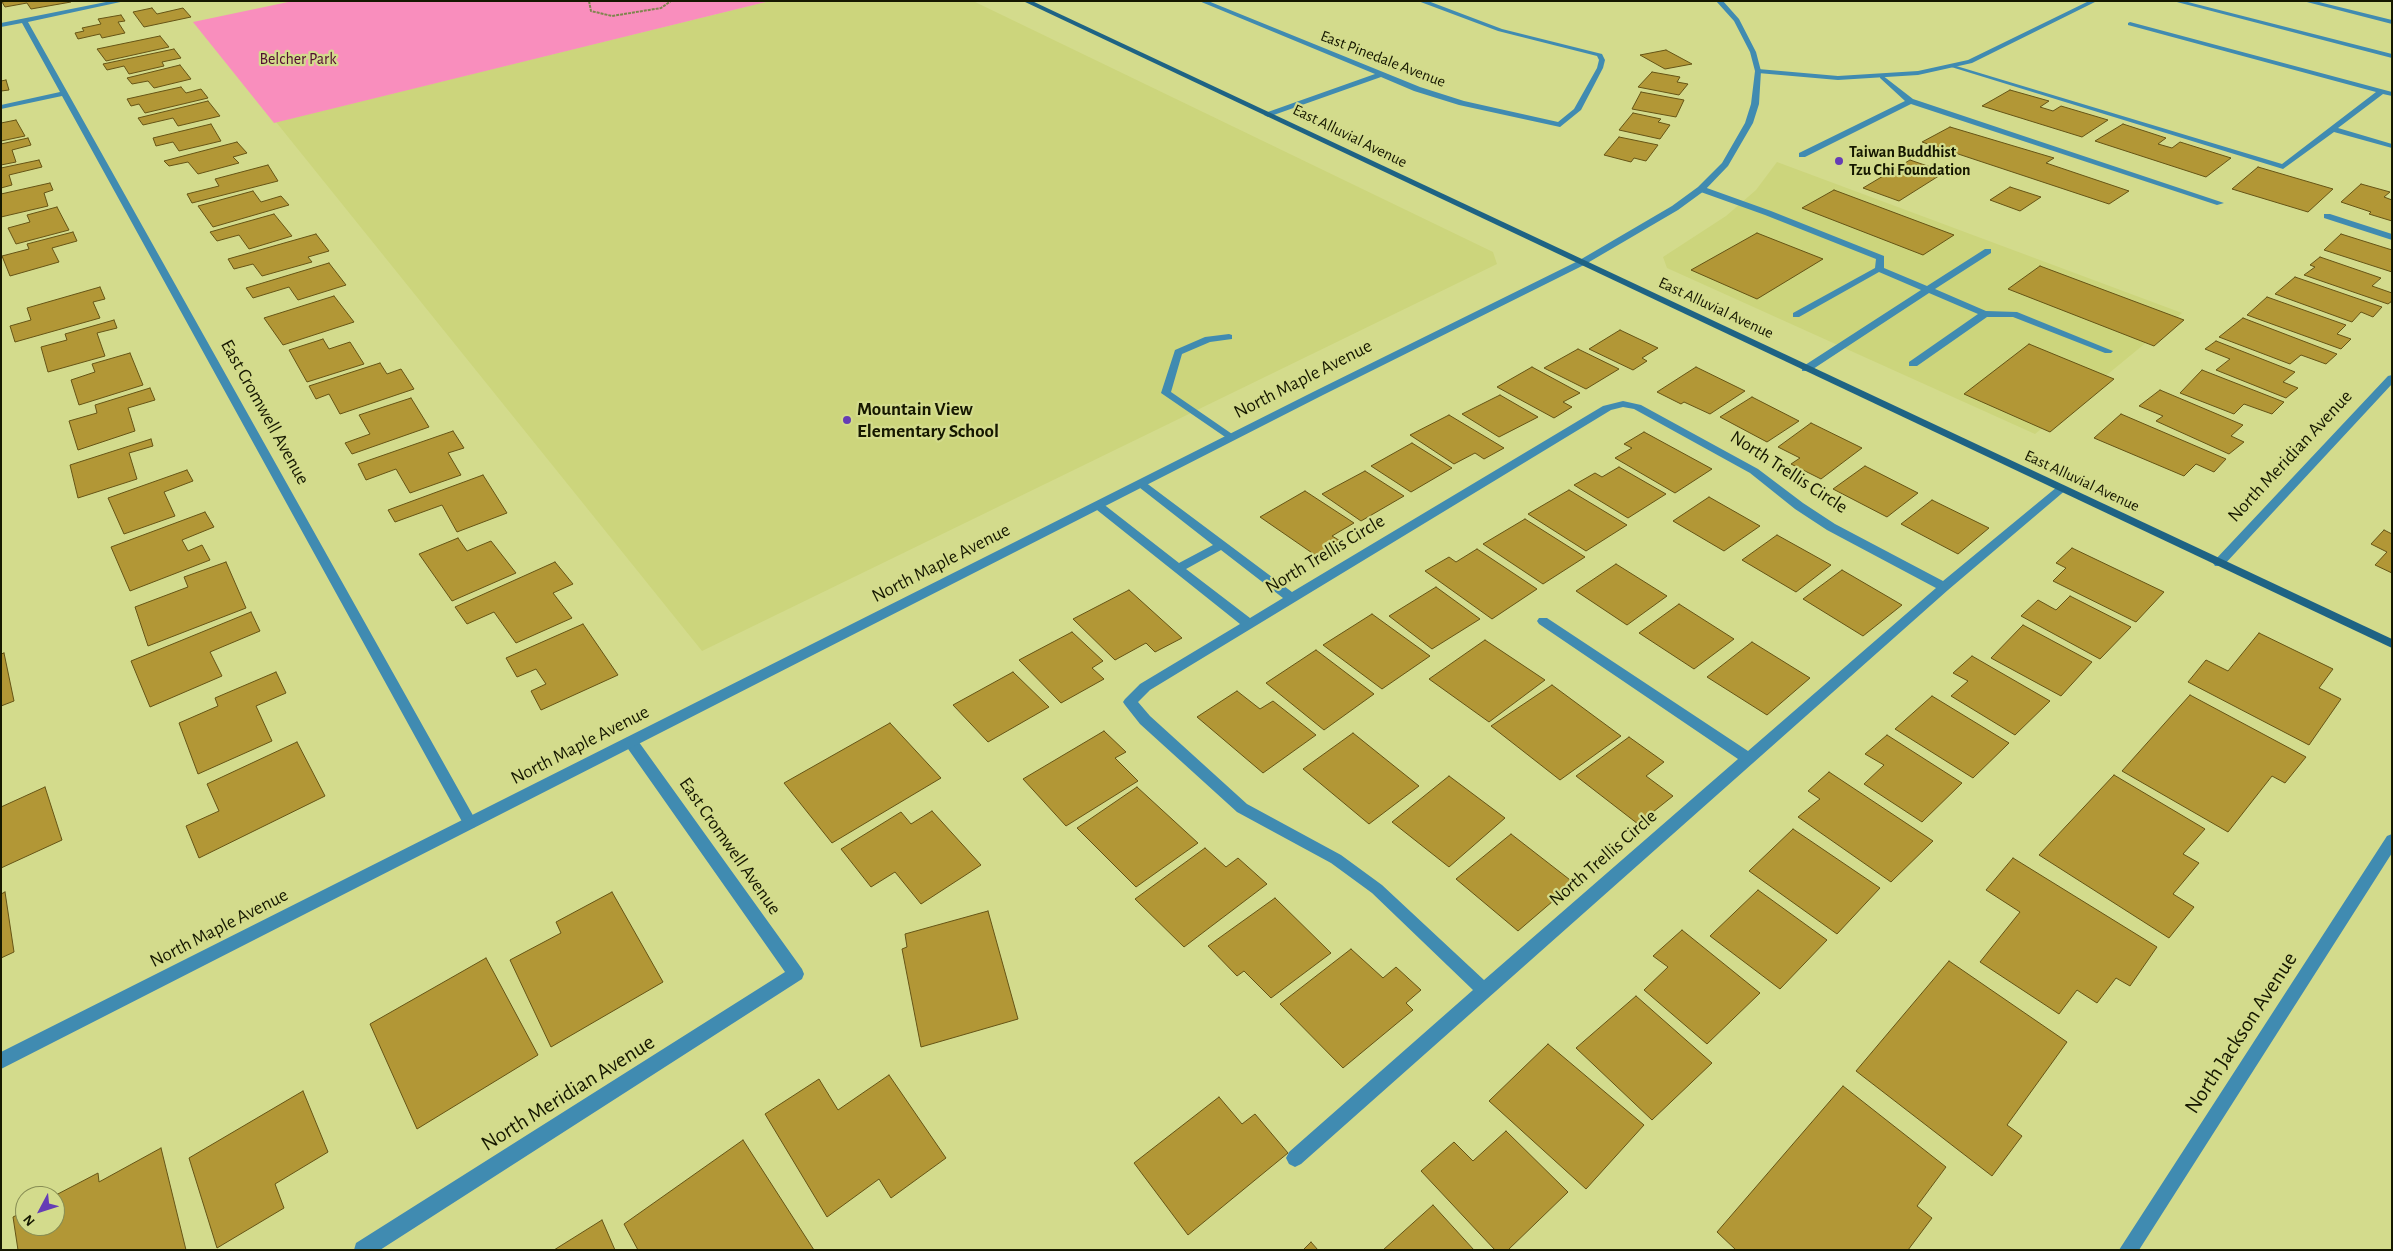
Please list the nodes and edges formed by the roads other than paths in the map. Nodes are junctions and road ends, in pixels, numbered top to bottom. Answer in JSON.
{"nodes":[{"id":1,"x":122,"y":1,"type":"edge"},
{"id":2,"x":1026,"y":1,"type":"edge"},
{"id":3,"x":1202,"y":1,"type":"edge"},
{"id":4,"x":1421,"y":1,"type":"edge"},
{"id":5,"x":1720,"y":1,"type":"edge"},
{"id":6,"x":2094,"y":1,"type":"edge"},
{"id":7,"x":2176,"y":1,"type":"edge"},
{"id":8,"x":2306,"y":1,"type":"edge"},
{"id":9,"x":24,"y":21,"type":"junction"},
{"id":10,"x":2392,"y":22,"type":"edge"},
{"id":11,"x":2130,"y":24,"type":"dead end"},
{"id":12,"x":1,"y":25,"type":"edge"},
{"id":13,"x":2392,"y":56,"type":"edge"},
{"id":14,"x":1951,"y":66,"type":"junction"},
{"id":15,"x":1758,"y":71,"type":"junction"},
{"id":16,"x":1380,"y":75,"type":"junction"},
{"id":17,"x":1882,"y":77,"type":"junction"},
{"id":18,"x":2382,"y":91,"type":"junction"},
{"id":19,"x":65,"y":93,"type":"junction"},
{"id":20,"x":2392,"y":94,"type":"edge"},
{"id":21,"x":1910,"y":101,"type":"junction"},
{"id":22,"x":1,"y":107,"type":"edge"},
{"id":23,"x":1268,"y":115,"type":"junction"},
{"id":24,"x":2332,"y":129,"type":"junction"},
{"id":25,"x":2392,"y":146,"type":"edge"},
{"id":26,"x":1802,"y":155,"type":"dead end"},
{"id":27,"x":1701,"y":190,"type":"junction"},
{"id":28,"x":2220,"y":203,"type":"dead end"},
{"id":29,"x":2327,"y":216,"type":"dead end"},
{"id":30,"x":2392,"y":237,"type":"edge"},
{"id":31,"x":1988,"y":251,"type":"dead end"},
{"id":32,"x":1581,"y":263,"type":"junction"},
{"id":33,"x":1879,"y":269,"type":"junction"},
{"id":34,"x":1927,"y":290,"type":"junction"},
{"id":35,"x":1985,"y":314,"type":"junction"},
{"id":36,"x":1796,"y":315,"type":"dead end"},
{"id":37,"x":1229,"y":337,"type":"dead end"},
{"id":38,"x":2108,"y":351,"type":"dead end"},
{"id":39,"x":1912,"y":364,"type":"dead end"},
{"id":40,"x":1806,"y":369,"type":"junction"},
{"id":41,"x":2392,"y":378,"type":"edge"},
{"id":42,"x":1231,"y":438,"type":"junction"},
{"id":43,"x":1140,"y":484,"type":"junction"},
{"id":44,"x":2061,"y":490,"type":"junction"},
{"id":45,"x":1098,"y":506,"type":"junction"},
{"id":46,"x":1222,"y":545,"type":"junction"},
{"id":47,"x":2219,"y":563,"type":"junction"},
{"id":48,"x":1179,"y":568,"type":"junction"},
{"id":49,"x":1944,"y":587,"type":"junction"},
{"id":50,"x":1293,"y":599,"type":"junction"},
{"id":51,"x":1543,"y":621,"type":"dead end"},
{"id":52,"x":1250,"y":625,"type":"junction"},
{"id":53,"x":2392,"y":644,"type":"edge"},
{"id":54,"x":631,"y":742,"type":"junction"},
{"id":55,"x":1749,"y":759,"type":"junction"},
{"id":56,"x":470,"y":823,"type":"junction"},
{"id":57,"x":2392,"y":840,"type":"edge"},
{"id":58,"x":796,"y":974,"type":"joint"},
{"id":59,"x":1484,"y":990,"type":"junction"},
{"id":60,"x":1,"y":1061,"type":"edge"},
{"id":61,"x":1295,"y":1158,"type":"dead end"},
{"id":62,"x":363,"y":1250,"type":"edge"},
{"id":63,"x":2128,"y":1250,"type":"edge"}],
"edges":[{"from":1,"to":9,"type":"street"},
{"from":2,"to":23,"type":"main road","name":"East Alluvial Avenue"},
{"from":3,"to":16,"type":"street","name":"East Pinedale Avenue"},
{"from":4,"to":16,"type":"street","name":"East Pinedale Avenue"},
{"from":5,"to":15,"type":"street","name":"North Maple Avenue"},
{"from":6,"to":14,"type":"street"},
{"from":7,"to":13,"type":"street"},
{"from":8,"to":10,"type":"street"},
{"from":9,"to":12,"type":"street"},
{"from":9,"to":19,"type":"street","name":"East Cromwell Avenue"},
{"from":11,"to":18,"type":"street"},
{"from":14,"to":17,"type":"street"},
{"from":14,"to":24,"type":"street"},
{"from":15,"to":17,"type":"street"},
{"from":15,"to":27,"type":"street","name":"North Maple Avenue"},
{"from":16,"to":23,"type":"street"},
{"from":17,"to":21,"type":"street"},
{"from":18,"to":20,"type":"street"},
{"from":18,"to":24,"type":"street"},
{"from":19,"to":22,"type":"street"},
{"from":19,"to":56,"type":"street","name":"East Cromwell Avenue"},
{"from":21,"to":26,"type":"street"},
{"from":21,"to":28,"type":"street"},
{"from":23,"to":32,"type":"main road","name":"East Alluvial Avenue"},
{"from":24,"to":25,"type":"street"},
{"from":27,"to":32,"type":"street","name":"North Maple Avenue"},
{"from":27,"to":33,"type":"street"},
{"from":29,"to":30,"type":"street"},
{"from":31,"to":34,"type":"street"},
{"from":32,"to":40,"type":"main road","name":"East Alluvial Avenue"},
{"from":32,"to":42,"type":"street","name":"North Maple Avenue"},
{"from":33,"to":34,"type":"street"},
{"from":33,"to":36,"type":"street"},
{"from":34,"to":35,"type":"street"},
{"from":34,"to":40,"type":"street"},
{"from":35,"to":38,"type":"street"},
{"from":35,"to":39,"type":"street"},
{"from":37,"to":42,"type":"street"},
{"from":40,"to":44,"type":"main road","name":"East Alluvial Avenue"},
{"from":41,"to":47,"type":"street","name":"North Meridian Avenue"},
{"from":42,"to":43,"type":"street","name":"North Maple Avenue"},
{"from":43,"to":45,"type":"street","name":"North Maple Avenue"},
{"from":43,"to":46,"type":"street"},
{"from":44,"to":47,"type":"main road","name":"East Alluvial Avenue"},
{"from":44,"to":49,"type":"street","name":"North Trellis Circle"},
{"from":45,"to":48,"type":"street"},
{"from":45,"to":54,"type":"street","name":"North Maple Avenue"},
{"from":46,"to":48,"type":"street"},
{"from":46,"to":50,"type":"street"},
{"from":47,"to":53,"type":"main road","name":"East Alluvial Avenue"},
{"from":48,"to":52,"type":"street"},
{"from":49,"to":50,"type":"street","name":"North Trellis Circle"},
{"from":49,"to":55,"type":"street","name":"North Trellis Circle"},
{"from":50,"to":52,"type":"street","name":"North Trellis Circle"},
{"from":51,"to":55,"type":"street"},
{"from":52,"to":59,"type":"street","name":"North Trellis Circle"},
{"from":54,"to":56,"type":"street","name":"North Maple Avenue"},
{"from":54,"to":58,"type":"street","name":"East Cromwell Avenue"},
{"from":55,"to":59,"type":"street","name":"North Trellis Circle"},
{"from":56,"to":60,"type":"street","name":"North Maple Avenue"},
{"from":57,"to":63,"type":"street","name":"North Jackson Avenue"},
{"from":58,"to":62,"type":"street","name":"North Meridian Avenue"},
{"from":59,"to":61,"type":"street","name":"North Trellis Circle"}]}
